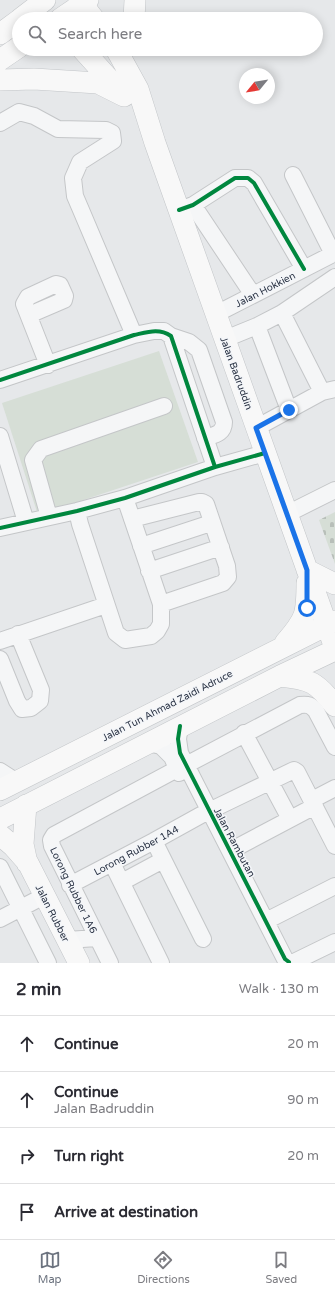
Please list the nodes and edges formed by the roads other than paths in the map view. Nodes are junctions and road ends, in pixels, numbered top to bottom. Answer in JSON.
{"nodes":[{"id":1,"x":135,"y":0,"type":"edge"},
{"id":2,"x":41,"y":1,"type":"edge"},
{"id":3,"x":86,"y":6,"type":"edge"},
{"id":4,"x":29,"y":12,"type":"edge"},
{"id":5,"x":49,"y":12,"type":"edge"},
{"id":6,"x":74,"y":12,"type":"edge"},
{"id":7,"x":134,"y":12,"type":"edge"},
{"id":8,"x":12,"y":26,"type":"edge"},
{"id":9,"x":0,"y":34,"type":"edge"},
{"id":10,"x":12,"y":52,"type":"edge"},
{"id":11,"x":90,"y":56,"type":"edge"},
{"id":12,"x":118,"y":56,"type":"edge"},
{"id":13,"x":134,"y":56,"type":"edge"},
{"id":14,"x":0,"y":60,"type":"edge"},
{"id":15,"x":0,"y":80,"type":"edge"},
{"id":16,"x":131,"y":92,"type":"junction"},
{"id":17,"x":0,"y":123,"type":"edge"},
{"id":18,"x":293,"y":174,"type":"dead end"},
{"id":19,"x":186,"y":208,"type":"junction"},
{"id":20,"x":334,"y":254,"type":"edge"},
{"id":21,"x":304,"y":269,"type":"junction"},
{"id":22,"x":335,"y":277,"type":"edge"},
{"id":23,"x":253,"y":295,"type":"junction"},
{"id":24,"x":282,"y":313,"type":"junction"},
{"id":25,"x":216,"y":314,"type":"junction"},
{"id":26,"x":29,"y":315,"type":"dead end"},
{"id":27,"x":257,"y":326,"type":"junction"},
{"id":28,"x":134,"y":335,"type":"junction"},
{"id":29,"x":171,"y":336,"type":"junction"},
{"id":30,"x":225,"y":339,"type":"junction"},
{"id":31,"x":48,"y":365,"type":"junction"},
{"id":32,"x":0,"y":380,"type":"edge"},
{"id":33,"x":329,"y":391,"type":"edge"},
{"id":34,"x":164,"y":406,"type":"dead end"},
{"id":35,"x":289,"y":410,"type":"junction"},
{"id":36,"x":256,"y":428,"type":"junction"},
{"id":37,"x":0,"y":436,"type":"edge"},
{"id":38,"x":205,"y":438,"type":"junction"},
{"id":39,"x":265,"y":453,"type":"junction"},
{"id":40,"x":215,"y":467,"type":"junction"},
{"id":41,"x":335,"y":490,"type":"edge"},
{"id":42,"x":125,"y":498,"type":"junction"},
{"id":43,"x":77,"y":511,"type":"junction"},
{"id":44,"x":287,"y":514,"type":"junction"},
{"id":45,"x":49,"y":517,"type":"junction"},
{"id":46,"x":132,"y":519,"type":"junction"},
{"id":47,"x":26,"y":522,"type":"junction"},
{"id":48,"x":211,"y":523,"type":"junction"},
{"id":49,"x":0,"y":528,"type":"edge"},
{"id":50,"x":141,"y":546,"type":"junction"},
{"id":51,"x":221,"y":547,"type":"junction"},
{"id":52,"x":307,"y":570,"type":"junction"},
{"id":53,"x":150,"y":571,"type":"junction"},
{"id":54,"x":335,"y":584,"type":"edge"},
{"id":55,"x":106,"y":604,"type":"junction"},
{"id":56,"x":160,"y":604,"type":"junction"},
{"id":57,"x":331,"y":623,"type":"edge"},
{"id":58,"x":18,"y":634,"type":"junction"},
{"id":59,"x":0,"y":640,"type":"edge"},
{"id":60,"x":335,"y":649,"type":"edge"},
{"id":61,"x":277,"y":651,"type":"junction"},
{"id":62,"x":0,"y":659,"type":"edge"},
{"id":63,"x":280,"y":676,"type":"junction"},
{"id":64,"x":335,"y":706,"type":"edge"},
{"id":65,"x":180,"y":726,"type":"junction"},
{"id":66,"x":244,"y":733,"type":"junction"},
{"id":67,"x":148,"y":743,"type":"junction"},
{"id":68,"x":335,"y":747,"type":"edge"},
{"id":69,"x":181,"y":767,"type":"junction"},
{"id":70,"x":0,"y":771,"type":"edge"},
{"id":71,"x":269,"y":781,"type":"junction"},
{"id":72,"x":9,"y":786,"type":"edge"},
{"id":73,"x":335,"y":788,"type":"edge"},
{"id":74,"x":314,"y":803,"type":"junction"},
{"id":75,"x":26,"y":805,"type":"junction"},
{"id":76,"x":205,"y":813,"type":"junction"},
{"id":77,"x":0,"y":819,"type":"edge"},
{"id":78,"x":290,"y":819,"type":"junction"},
{"id":79,"x":0,"y":835,"type":"edge"},
{"id":80,"x":154,"y":842,"type":"junction"},
{"id":81,"x":335,"y":846,"type":"edge"},
{"id":82,"x":230,"y":851,"type":"junction"},
{"id":83,"x":164,"y":860,"type":"junction"},
{"id":84,"x":28,"y":863,"type":"junction"},
{"id":85,"x":112,"y":863,"type":"junction"},
{"id":86,"x":0,"y":867,"type":"edge"},
{"id":87,"x":122,"y":882,"type":"junction"},
{"id":88,"x":70,"y":885,"type":"junction"},
{"id":89,"x":335,"y":886,"type":"edge"},
{"id":90,"x":44,"y":896,"type":"junction"},
{"id":91,"x":19,"y":905,"type":"junction"},
{"id":92,"x":0,"y":910,"type":"edge"},
{"id":93,"x":0,"y":918,"type":"edge"},
{"id":94,"x":266,"y":921,"type":"junction"},
{"id":95,"x":97,"y":938,"type":"junction"},
{"id":96,"x":203,"y":939,"type":"dead end"},
{"id":97,"x":67,"y":940,"type":"junction"},
{"id":98,"x":335,"y":942,"type":"edge"},
{"id":99,"x":289,"y":962,"type":"edge"},
{"id":100,"x":48,"y":963,"type":"edge"},
{"id":101,"x":79,"y":963,"type":"edge"},
{"id":102,"x":110,"y":963,"type":"edge"},
{"id":103,"x":161,"y":963,"type":"edge"}],
"edges":[{"from":1,"to":7,"type":"main road"},
{"from":2,"to":4,"type":"main road"},
{"from":2,"to":5,"type":"main road"},
{"from":3,"to":6,"type":"main road"},
{"from":8,"to":9,"type":"main road"},
{"from":10,"to":14,"type":"main road"},
{"from":11,"to":16,"type":"main road","name":"Jalan Badruddin"},
{"from":12,"to":16,"type":"main road","name":"Jalan Badruddin"},
{"from":13,"to":16,"type":"main road"},
{"from":15,"to":16,"type":"main road"},
{"from":16,"to":19,"type":"main road","name":"Jalan Badruddin"},
{"from":17,"to":28,"type":"street"},
{"from":18,"to":20,"type":"street"},
{"from":19,"to":21,"type":"street"},
{"from":19,"to":23,"type":"street"},
{"from":19,"to":25,"type":"main road","name":"Jalan Badruddin"},
{"from":20,"to":21,"type":"street","name":"Jalan Hokkien"},
{"from":21,"to":23,"type":"street","name":"Jalan Hokkien"},
{"from":22,"to":24,"type":"street"},
{"from":23,"to":25,"type":"street","name":"Jalan Hokkien"},
{"from":24,"to":27,"type":"street"},
{"from":24,"to":33,"type":"street"},
{"from":25,"to":30,"type":"main road","name":"Jalan Badruddin"},
{"from":26,"to":31,"type":"street"},
{"from":27,"to":30,"type":"street"},
{"from":27,"to":35,"type":"street"},
{"from":28,"to":29,"type":"street"},
{"from":28,"to":31,"type":"street"},
{"from":29,"to":38,"type":"street"},
{"from":29,"to":38,"type":"street"},
{"from":30,"to":36,"type":"main road","name":"Jalan Badruddin"},
{"from":31,"to":32,"type":"street"},
{"from":33,"to":35,"type":"street"},
{"from":34,"to":45,"type":"street"},
{"from":35,"to":36,"type":"street"},
{"from":36,"to":39,"type":"main road","name":"Jalan Badruddin"},
{"from":37,"to":47,"type":"street"},
{"from":38,"to":40,"type":"street"},
{"from":39,"to":40,"type":"street"},
{"from":39,"to":44,"type":"main road","name":"Jalan Badruddin"},
{"from":40,"to":42,"type":"street"},
{"from":41,"to":44,"type":"street"},
{"from":42,"to":43,"type":"street"},
{"from":42,"to":46,"type":"street"},
{"from":43,"to":45,"type":"street"},
{"from":43,"to":55,"type":"street"},
{"from":44,"to":52,"type":"main road","name":"Jalan Badruddin"},
{"from":45,"to":47,"type":"street"},
{"from":46,"to":48,"type":"street"},
{"from":46,"to":50,"type":"street"},
{"from":47,"to":49,"type":"street"},
{"from":48,"to":50,"type":"street"},
{"from":48,"to":51,"type":"street"},
{"from":50,"to":53,"type":"street"},
{"from":51,"to":53,"type":"street"},
{"from":51,"to":56,"type":"street"},
{"from":52,"to":54,"type":"main road"},
{"from":52,"to":57,"type":"main road","name":"Jalan Badruddin"},
{"from":52,"to":61,"type":"main road"},
{"from":53,"to":56,"type":"street"},
{"from":55,"to":56,"type":"street"},
{"from":55,"to":58,"type":"street"},
{"from":57,"to":60,"type":"main road","name":"Jalan Badruddin"},
{"from":57,"to":61,"type":"main road","name":"Jalan Tun Ahmad Zaidi Adruce"},
{"from":58,"to":59,"type":"street"},
{"from":58,"to":62,"type":"street"},
{"from":60,"to":63,"type":"main road"},
{"from":61,"to":72,"type":"main road","name":"Jalan Tun Ahmad Zaidi Adruce"},
{"from":63,"to":64,"type":"main road"},
{"from":63,"to":65,"type":"main road"},
{"from":65,"to":67,"type":"main road"},
{"from":65,"to":69,"type":"street","name":"Jalan Rambutan"},
{"from":66,"to":68,"type":"street"},
{"from":66,"to":69,"type":"street"},
{"from":66,"to":71,"type":"street"},
{"from":67,"to":69,"type":"street","name":"Jalan Rambutan"},
{"from":67,"to":75,"type":"main road"},
{"from":69,"to":76,"type":"street","name":"Jalan Rambutan"},
{"from":69,"to":88,"type":"street","name":"Lorong Rubber 1A6"},
{"from":70,"to":72,"type":"street"},
{"from":71,"to":74,"type":"street","name":"Lorong Rubber 1A4"},
{"from":71,"to":76,"type":"street","name":"Lorong Rubber 1A4"},
{"from":71,"to":78,"type":"street"},
{"from":73,"to":74,"type":"street"},
{"from":74,"to":78,"type":"street"},
{"from":74,"to":81,"type":"street"},
{"from":75,"to":77,"type":"main road"},
{"from":75,"to":84,"type":"main road","name":"Jalan Rubber"},
{"from":76,"to":80,"type":"street","name":"Lorong Rubber 1A4"},
{"from":76,"to":82,"type":"street","name":"Jalan Rambutan"},
{"from":76,"to":99,"type":"street","name":"Jalan Rambutan"},
{"from":78,"to":82,"type":"street"},
{"from":79,"to":84,"type":"main road","name":"Jalan Rubber"},
{"from":80,"to":83,"type":"street"},
{"from":80,"to":85,"type":"street","name":"Lorong Rubber 1A4"},
{"from":82,"to":94,"type":"street","name":"Jalan Rambutan"},
{"from":83,"to":87,"type":"street"},
{"from":83,"to":96,"type":"street"},
{"from":84,"to":90,"type":"main road","name":"Jalan Rubber"},
{"from":85,"to":87,"type":"street"},
{"from":85,"to":88,"type":"street","name":"Lorong Rubber 1A4"},
{"from":86,"to":91,"type":"street"},
{"from":87,"to":103,"type":"street"},
{"from":88,"to":95,"type":"street","name":"Lorong Rubber 1A6"},
{"from":89,"to":94,"type":"street"},
{"from":90,"to":91,"type":"street"},
{"from":90,"to":97,"type":"main road","name":"Jalan Rubber"},
{"from":91,"to":92,"type":"street"},
{"from":91,"to":93,"type":"street"},
{"from":91,"to":100,"type":"street"},
{"from":94,"to":99,"type":"street","name":"Jalan Rambutan"},
{"from":95,"to":97,"type":"street"},
{"from":95,"to":102,"type":"street","name":"Lorong Rubber 1A6"},
{"from":97,"to":101,"type":"main road","name":"Jalan Rubber"},
{"from":98,"to":99,"type":"street"}]}
